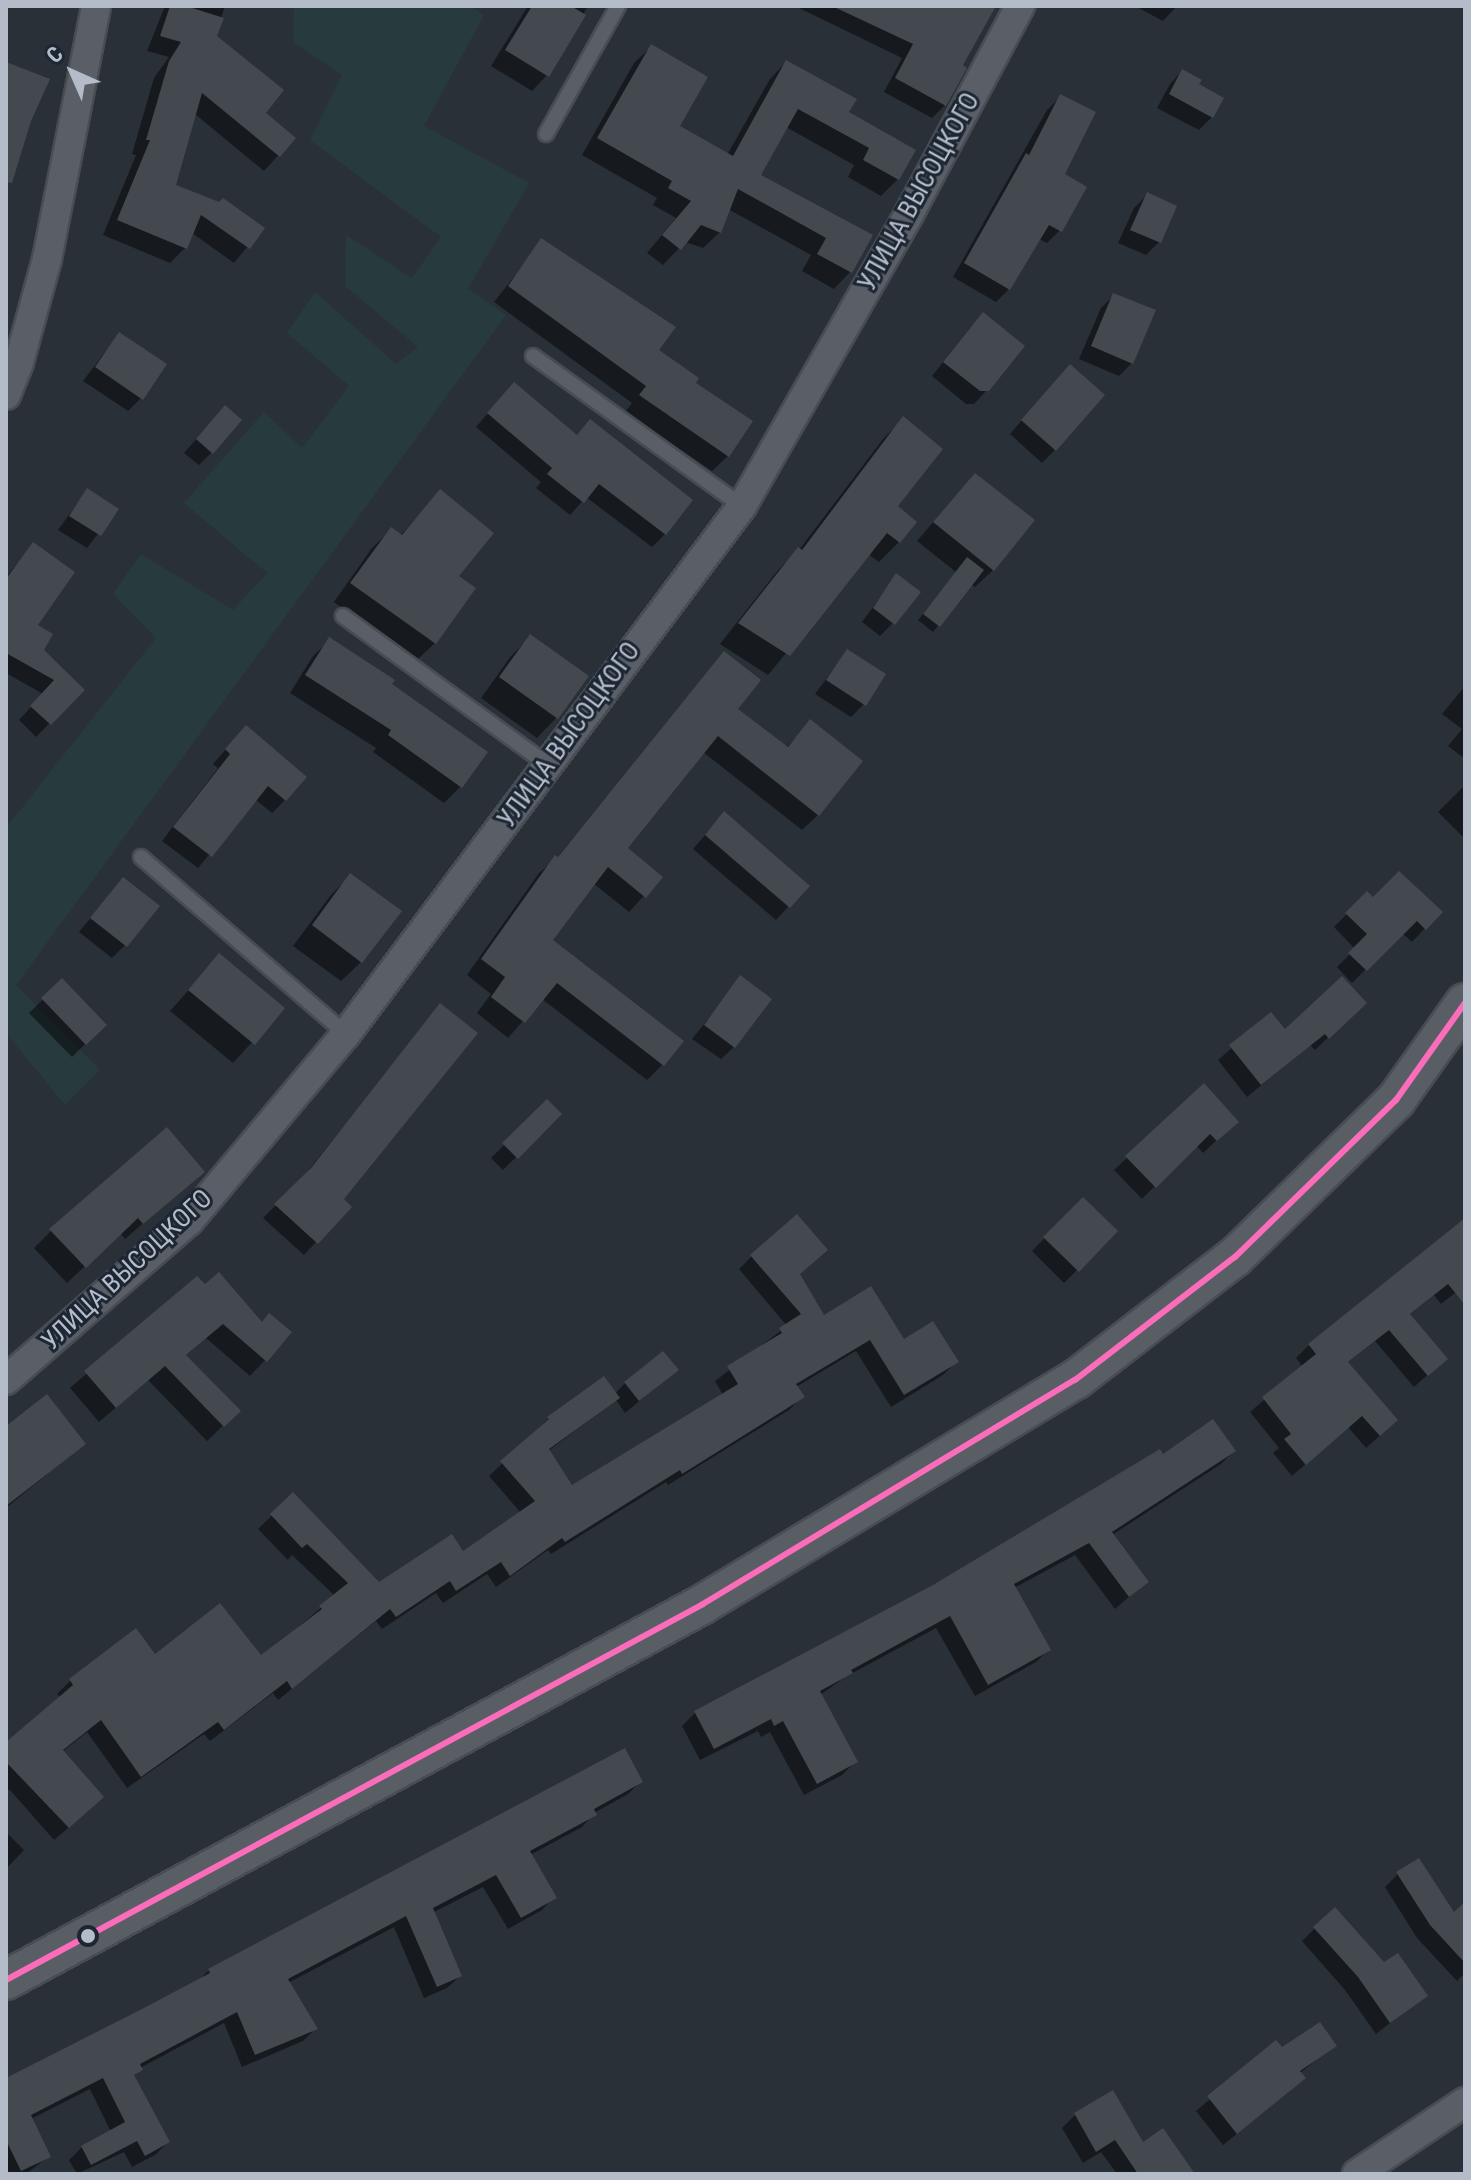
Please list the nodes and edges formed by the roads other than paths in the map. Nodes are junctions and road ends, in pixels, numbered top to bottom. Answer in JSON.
{"nodes":[{"id":1,"x":96,"y":6,"type":"edge"},
{"id":2,"x":618,"y":6,"type":"edge"},
{"id":3,"x":1020,"y":6,"type":"edge"},
{"id":4,"x":546,"y":134,"type":"dead end"},
{"id":5,"x":533,"y":356,"type":"dead end"},
{"id":6,"x":6,"y":395,"type":"edge"},
{"id":7,"x":742,"y":506,"type":"junction"},
{"id":8,"x":343,"y":616,"type":"dead end"},
{"id":9,"x":547,"y":764,"type":"junction"},
{"id":10,"x":141,"y":857,"type":"dead end"},
{"id":11,"x":1465,"y":1003,"type":"edge"},
{"id":12,"x":346,"y":1034,"type":"junction"},
{"id":13,"x":6,"y":1380,"type":"edge"},
{"id":14,"x":6,"y":1980,"type":"edge"},
{"id":15,"x":1465,"y":2102,"type":"edge"},
{"id":16,"x":1357,"y":2174,"type":"edge"}],
"edges":[{"from":1,"to":6,"type":"street"},
{"from":2,"to":4,"type":"lane"},
{"from":3,"to":7,"type":"street","name":"УЛИЦА ВЫСОЦКОГО"},
{"from":5,"to":7,"type":"lane"},
{"from":7,"to":9,"type":"street","name":"УЛИЦА ВЫСОЦКОГО"},
{"from":8,"to":9,"type":"lane"},
{"from":9,"to":12,"type":"street","name":"УЛИЦА ВЫСОЦКОГО"},
{"from":10,"to":12,"type":"lane"},
{"from":11,"to":14,"type":"main road"},
{"from":12,"to":13,"type":"street","name":"УЛИЦА ВЫСОЦКОГО"},
{"from":15,"to":16,"type":"street"}]}
